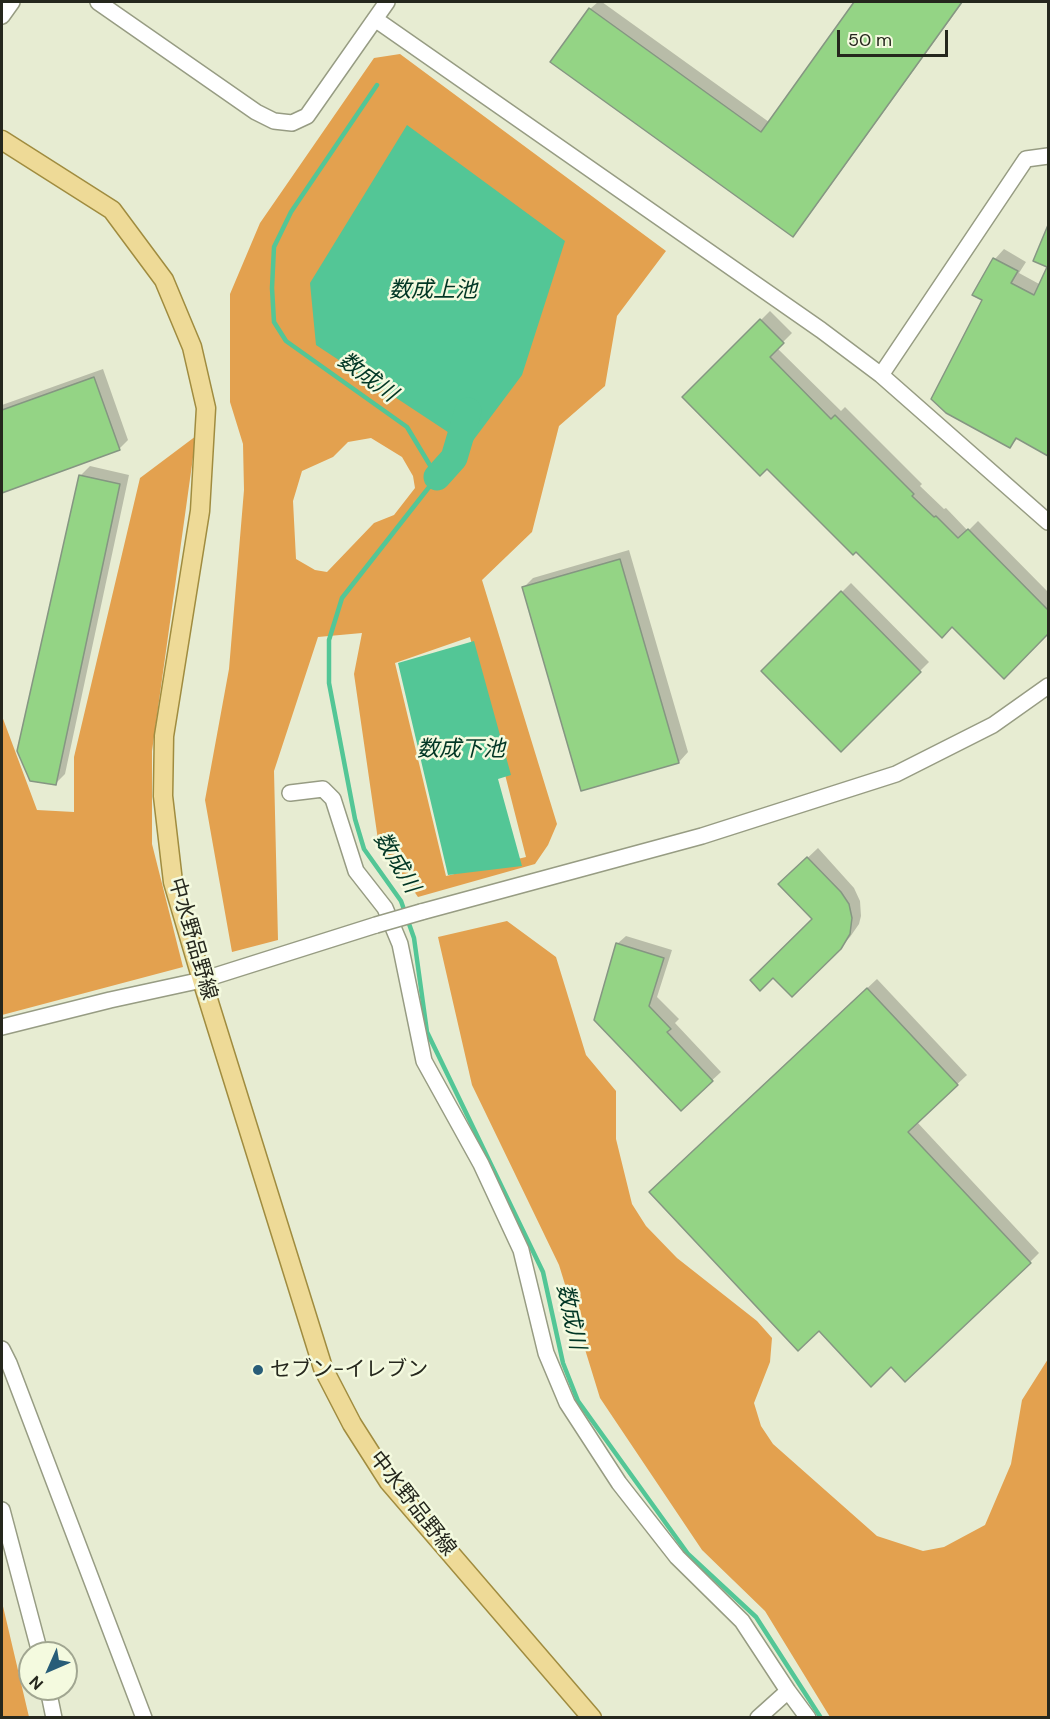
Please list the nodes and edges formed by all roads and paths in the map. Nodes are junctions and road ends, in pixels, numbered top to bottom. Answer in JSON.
{"nodes":[{"id":1,"x":12,"y":2,"type":"edge"},
{"id":2,"x":98,"y":2,"type":"edge"},
{"id":3,"x":387,"y":2,"type":"edge"},
{"id":4,"x":2,"y":16,"type":"edge"},
{"id":5,"x":375,"y":19,"type":"junction"},
{"id":6,"x":2,"y":140,"type":"edge"},
{"id":7,"x":1048,"y":156,"type":"edge"},
{"id":8,"x":881,"y":375,"type":"junction"},
{"id":9,"x":1048,"y":522,"type":"edge"},
{"id":10,"x":1048,"y":686,"type":"edge"},
{"id":11,"x":290,"y":793,"type":"dead end"},
{"id":12,"x":202,"y":980,"type":"junction"},
{"id":13,"x":2,"y":1027,"type":"edge"},
{"id":14,"x":2,"y":1349,"type":"edge"},
{"id":15,"x":2,"y":1510,"type":"edge"},
{"id":16,"x":37,"y":1641,"type":"edge"},
{"id":17,"x":788,"y":1691,"type":"junction"},
{"id":18,"x":50,"y":1701,"type":"edge"},
{"id":19,"x":54,"y":1718,"type":"edge"},
{"id":20,"x":144,"y":1718,"type":"edge"},
{"id":21,"x":592,"y":1718,"type":"edge"},
{"id":22,"x":758,"y":1718,"type":"edge"},
{"id":23,"x":808,"y":1718,"type":"edge"}],
"edges":[{"from":1,"to":4,"type":"street"},
{"from":2,"to":5,"type":"street"},
{"from":3,"to":5,"type":"street"},
{"from":5,"to":8,"type":"street"},
{"from":6,"to":12,"type":"main road","name":"中水野品野線"},
{"from":7,"to":8,"type":"street"},
{"from":8,"to":9,"type":"street"},
{"from":10,"to":12,"type":"street","bridge":true},
{"from":11,"to":17,"type":"street"},
{"from":12,"to":13,"type":"street"},
{"from":12,"to":21,"type":"main road","name":"中水野品野線"},
{"from":14,"to":20,"type":"street"},
{"from":15,"to":16,"type":"street"},
{"from":17,"to":22,"type":"street"},
{"from":17,"to":23,"type":"street"},
{"from":18,"to":19,"type":"street"}]}
